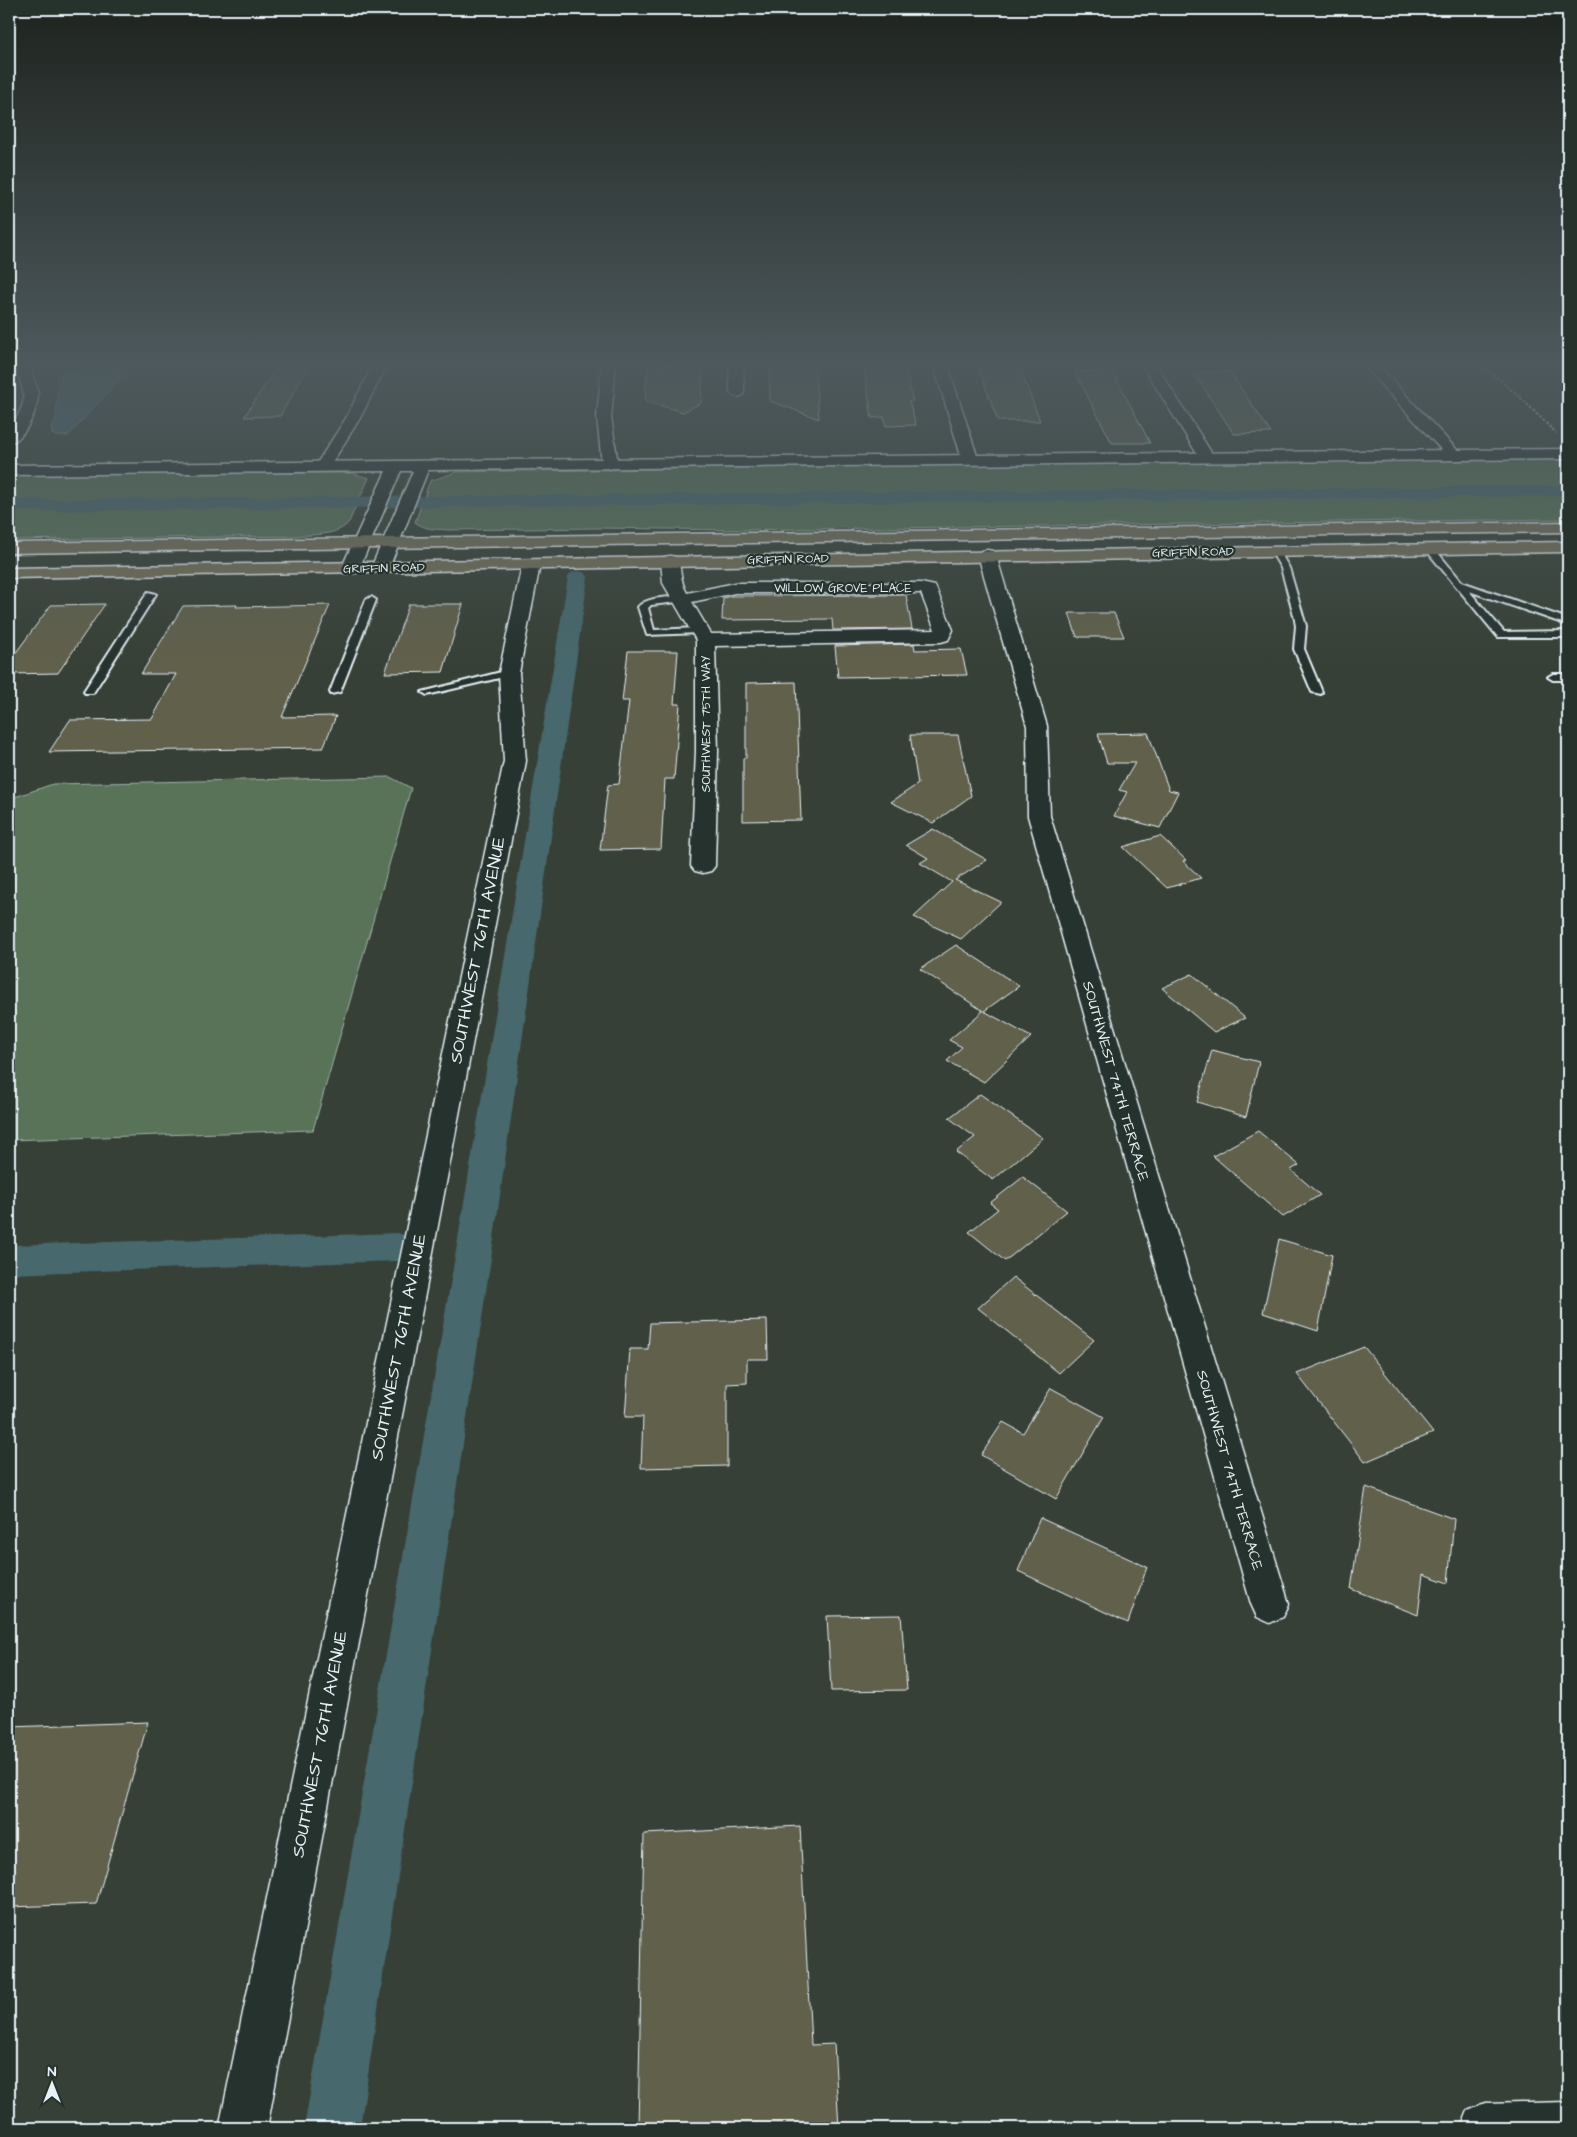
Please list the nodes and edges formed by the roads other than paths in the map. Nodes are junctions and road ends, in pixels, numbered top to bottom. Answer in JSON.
{"nodes":[{"id":1,"x":325,"y":463,"type":"edge"},
{"id":2,"x":702,"y":463,"type":"edge"},
{"id":3,"x":610,"y":464,"type":"joint"},
{"id":4,"x":322,"y":468,"type":"junction"},
{"id":5,"x":9,"y":470,"type":"edge"},
{"id":6,"x":391,"y":474,"type":"junction"},
{"id":7,"x":419,"y":474,"type":"junction"},
{"id":8,"x":1568,"y":527,"type":"edge"},
{"id":9,"x":1034,"y":534,"type":"junction"},
{"id":10,"x":955,"y":535,"type":"junction"},
{"id":11,"x":361,"y":543,"type":"junction"},
{"id":12,"x":391,"y":543,"type":"junction"},
{"id":13,"x":1568,"y":547,"type":"edge"},
{"id":14,"x":9,"y":548,"type":"edge"},
{"id":15,"x":1430,"y":549,"type":"junction"},
{"id":16,"x":1274,"y":551,"type":"junction"},
{"id":17,"x":987,"y":555,"type":"junction"},
{"id":18,"x":923,"y":556,"type":"junction"},
{"id":19,"x":670,"y":561,"type":"junction"},
{"id":20,"x":531,"y":564,"type":"junction"},
{"id":21,"x":380,"y":568,"type":"junction"},
{"id":22,"x":350,"y":569,"type":"junction"},
{"id":23,"x":9,"y":573,"type":"edge"},
{"id":24,"x":1458,"y":584,"type":"junction"},
{"id":25,"x":151,"y":594,"type":"dead end"},
{"id":26,"x":682,"y":599,"type":"junction"},
{"id":27,"x":371,"y":600,"type":"dead end"},
{"id":28,"x":1568,"y":622,"type":"edge"},
{"id":29,"x":1568,"y":634,"type":"edge"},
{"id":30,"x":702,"y":635,"type":"junction"},
{"id":31,"x":509,"y":673,"type":"junction"},
{"id":32,"x":1554,"y":677,"type":"dead end"},
{"id":33,"x":1568,"y":677,"type":"edge"},
{"id":34,"x":89,"y":691,"type":"dead end"},
{"id":35,"x":335,"y":692,"type":"dead end"},
{"id":36,"x":427,"y":692,"type":"dead end"},
{"id":37,"x":1317,"y":692,"type":"dead end"},
{"id":38,"x":703,"y":866,"type":"dead end"},
{"id":39,"x":1270,"y":1604,"type":"dead end"},
{"id":40,"x":1568,"y":2126,"type":"edge"},
{"id":41,"x":243,"y":2128,"type":"edge"},
{"id":42,"x":1485,"y":2128,"type":"edge"}],
"edges":[{"from":1,"to":4,"type":"street"},
{"from":2,"to":3,"type":"street"},
{"from":3,"to":7,"type":"street"},
{"from":4,"to":5,"type":"street"},
{"from":4,"to":6,"type":"street"},
{"from":6,"to":7,"type":"street"},
{"from":6,"to":11,"type":"street"},
{"from":7,"to":12,"type":"street"},
{"from":8,"to":9,"type":"main road","name":"GRIFFIN ROAD"},
{"from":9,"to":10,"type":"main road","name":"GRIFFIN ROAD"},
{"from":9,"to":17,"type":"main road"},
{"from":10,"to":12,"type":"main road","name":"GRIFFIN ROAD"},
{"from":10,"to":18,"type":"main road"},
{"from":11,"to":12,"type":"main road","name":"GRIFFIN ROAD"},
{"from":11,"to":14,"type":"main road","name":"GRIFFIN ROAD"},
{"from":11,"to":22,"type":"street"},
{"from":12,"to":21,"type":"street"},
{"from":13,"to":15,"type":"main road","name":"GRIFFIN ROAD"},
{"from":15,"to":16,"type":"main road","name":"GRIFFIN ROAD"},
{"from":15,"to":24,"type":"lane"},
{"from":16,"to":17,"type":"main road","name":"GRIFFIN ROAD"},
{"from":16,"to":37,"type":"lane"},
{"from":17,"to":18,"type":"main road","name":"GRIFFIN ROAD"},
{"from":17,"to":39,"type":"street","name":"SOUTHWEST 74TH TERRACE"},
{"from":18,"to":19,"type":"main road","name":"GRIFFIN ROAD"},
{"from":19,"to":20,"type":"main road","name":"GRIFFIN ROAD"},
{"from":19,"to":26,"type":"street","name":"SOUTHWEST 75TH WAY"},
{"from":20,"to":21,"type":"main road","name":"GRIFFIN ROAD"},
{"from":20,"to":31,"type":"street","name":"SOUTHWEST 76TH AVENUE"},
{"from":21,"to":22,"type":"main road","name":"GRIFFIN ROAD"},
{"from":22,"to":23,"type":"main road","name":"GRIFFIN ROAD"},
{"from":24,"to":28,"type":"lane"},
{"from":24,"to":29,"type":"lane"},
{"from":25,"to":34,"type":"lane"},
{"from":26,"to":30,"type":"street","name":"SOUTHWEST 75TH WAY"},
{"from":26,"to":30,"type":"lane"},
{"from":26,"to":30,"type":"street","name":"WILLOW GROVE PLACE"},
{"from":27,"to":35,"type":"lane"},
{"from":30,"to":38,"type":"street","name":"SOUTHWEST 75TH WAY"},
{"from":31,"to":36,"type":"lane"},
{"from":31,"to":41,"type":"street","name":"SOUTHWEST 76TH AVENUE"},
{"from":32,"to":33,"type":"lane"},
{"from":40,"to":42,"type":"street"}]}
